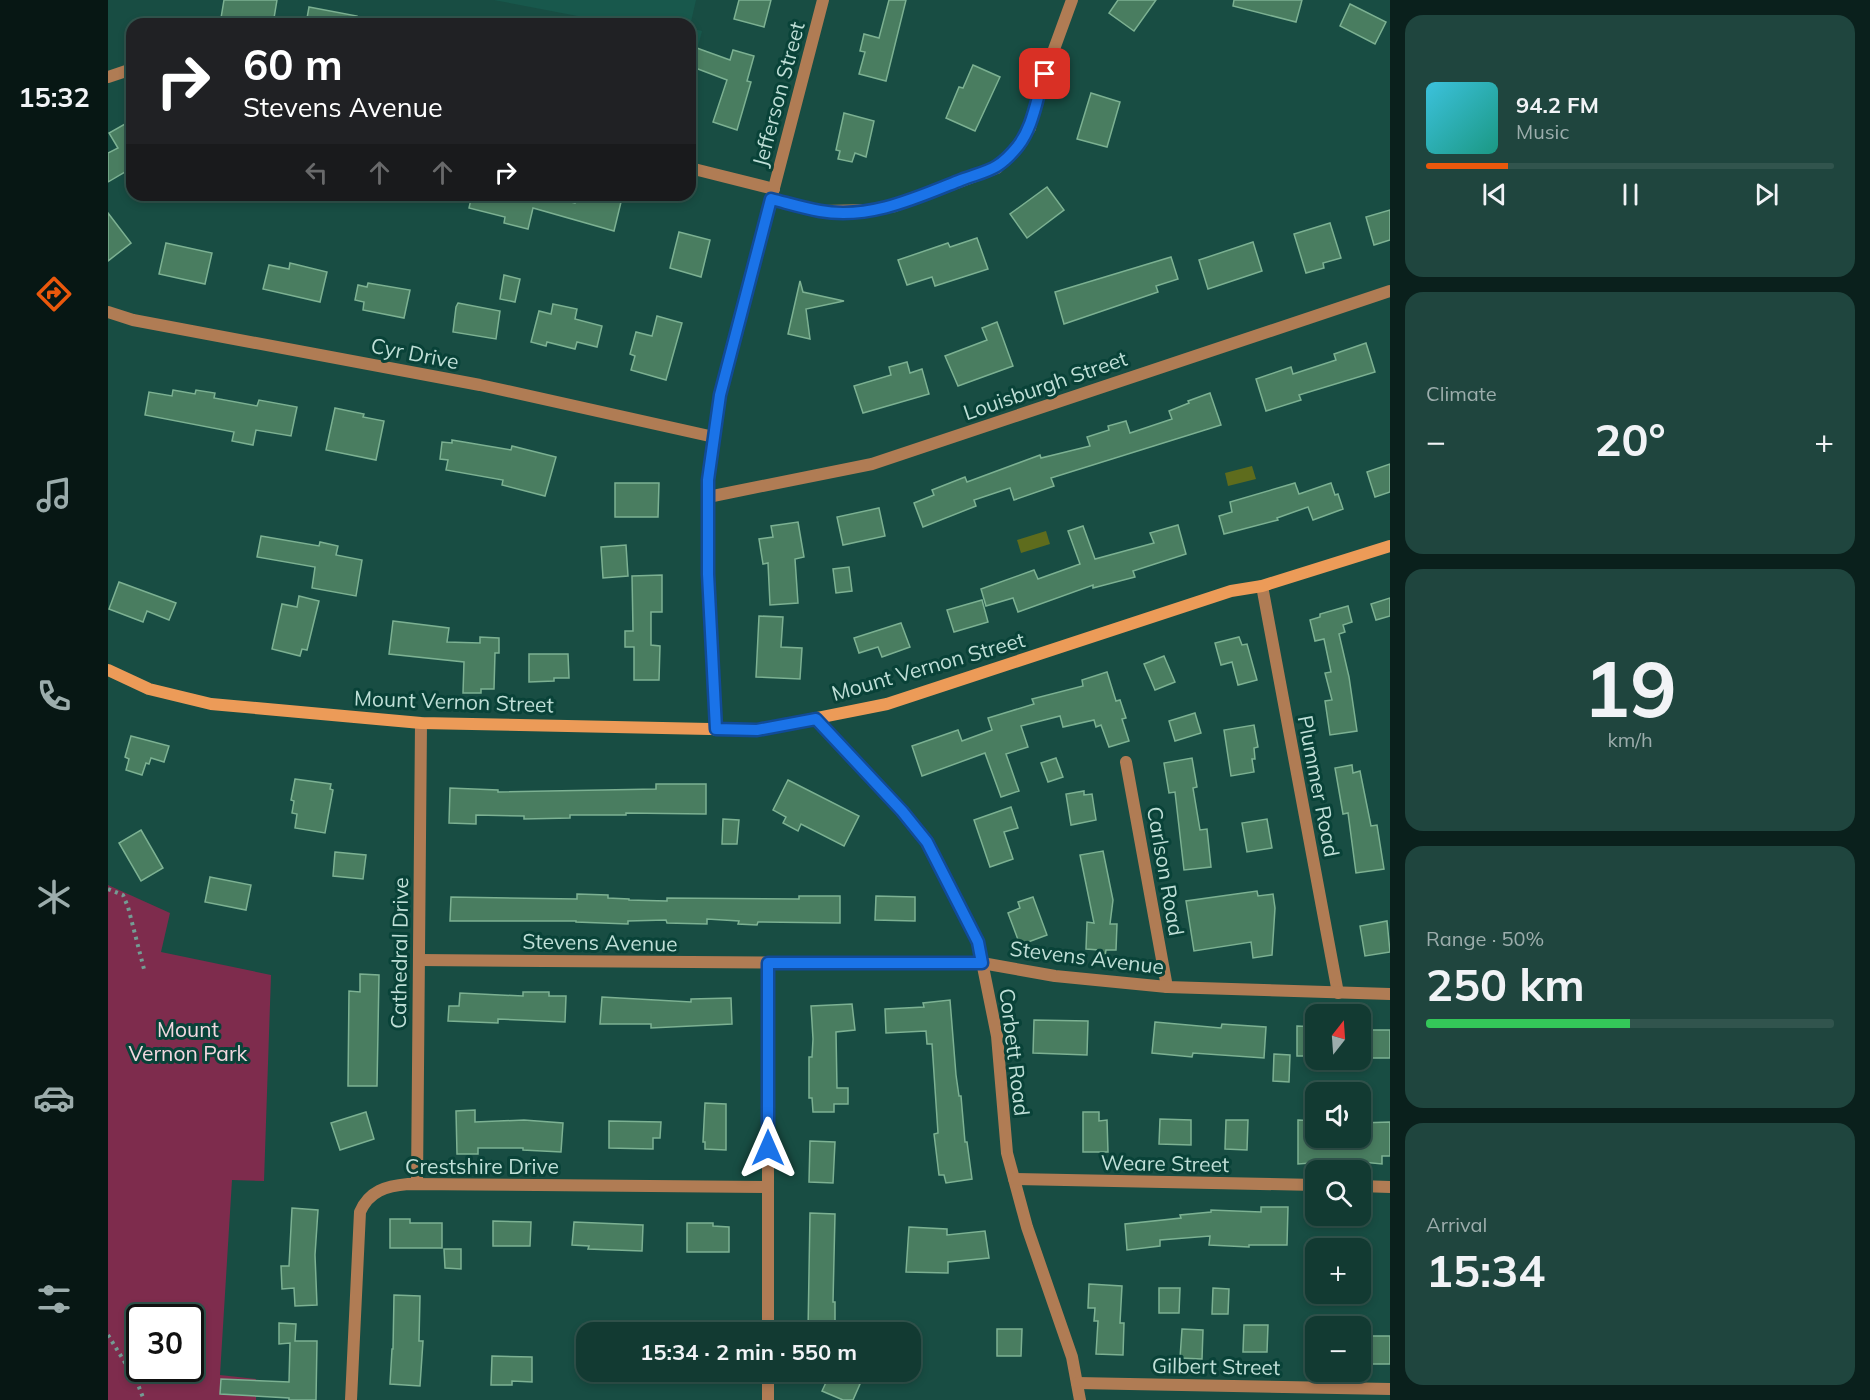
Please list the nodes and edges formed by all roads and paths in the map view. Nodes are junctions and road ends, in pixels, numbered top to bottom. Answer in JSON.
{"nodes":[{"id":1,"x":823,"y":0,"type":"edge"},
{"id":2,"x":1072,"y":0,"type":"edge"},
{"id":3,"x":126,"y":71,"type":"edge"},
{"id":4,"x":108,"y":76,"type":"edge"},
{"id":5,"x":696,"y":170,"type":"edge"},
{"id":6,"x":772,"y":194,"type":"junction"},
{"id":7,"x":1390,"y":291,"type":"edge"},
{"id":8,"x":108,"y":312,"type":"edge"},
{"id":9,"x":714,"y":437,"type":"junction"},
{"id":10,"x":708,"y":497,"type":"junction"},
{"id":11,"x":1390,"y":546,"type":"edge"},
{"id":12,"x":1262,"y":586,"type":"junction"},
{"id":13,"x":108,"y":670,"type":"edge"},
{"id":14,"x":816,"y":719,"type":"junction"},
{"id":15,"x":421,"y":723,"type":"junction"},
{"id":16,"x":716,"y":729,"type":"junction"},
{"id":17,"x":1126,"y":762,"type":"dead end"},
{"id":18,"x":108,"y":889,"type":"edge"},
{"id":19,"x":419,"y":960,"type":"junction"},
{"id":20,"x":768,"y":963,"type":"junction"},
{"id":21,"x":982,"y":963,"type":"junction"},
{"id":22,"x":145,"y":973,"type":"dead end"},
{"id":23,"x":1167,"y":987,"type":"junction"},
{"id":24,"x":1338,"y":993,"type":"junction"},
{"id":25,"x":1390,"y":994,"type":"edge"},
{"id":26,"x":1014,"y":1179,"type":"junction"},
{"id":27,"x":417,"y":1184,"type":"junction"},
{"id":28,"x":1305,"y":1185,"type":"edge"},
{"id":29,"x":1371,"y":1186,"type":"edge"},
{"id":30,"x":768,"y":1187,"type":"junction"},
{"id":31,"x":1390,"y":1187,"type":"edge"},
{"id":32,"x":768,"y":1322,"type":"edge"},
{"id":33,"x":108,"y":1335,"type":"edge"},
{"id":34,"x":768,"y":1382,"type":"edge"},
{"id":35,"x":1077,"y":1383,"type":"junction"},
{"id":36,"x":1390,"y":1389,"type":"edge"},
{"id":37,"x":144,"y":1400,"type":"edge"},
{"id":38,"x":351,"y":1400,"type":"edge"},
{"id":39,"x":768,"y":1400,"type":"edge"},
{"id":40,"x":1080,"y":1400,"type":"edge"}],
"edges":[{"from":1,"to":6,"type":"street","name":"Jefferson Street"},
{"from":2,"to":6,"type":"street"},
{"from":3,"to":4,"type":"street"},
{"from":5,"to":6,"type":"street"},
{"from":6,"to":9,"type":"street","name":"Jefferson Street"},
{"from":7,"to":10,"type":"street","name":"Louisburgh Street"},
{"from":8,"to":9,"type":"street","name":"Cyr Drive"},
{"from":9,"to":10,"type":"street","name":"Jefferson Street"},
{"from":10,"to":16,"type":"street","name":"Jefferson Street"},
{"from":11,"to":12,"type":"main road","name":"Mount Vernon Street"},
{"from":12,"to":14,"type":"main road","name":"Mount Vernon Street"},
{"from":12,"to":24,"type":"street","name":"Plummer Road"},
{"from":13,"to":15,"type":"main road","name":"Mount Vernon Street"},
{"from":14,"to":16,"type":"main road","name":"Mount Vernon Street"},
{"from":14,"to":21,"type":"street","name":"Corbett Road"},
{"from":15,"to":16,"type":"main road","name":"Mount Vernon Street"},
{"from":15,"to":19,"type":"street","name":"Cathedral Drive"},
{"from":17,"to":23,"type":"street","name":"Carlson Road"},
{"from":18,"to":22,"type":"path"},
{"from":19,"to":20,"type":"street","name":"Stevens Avenue"},
{"from":19,"to":27,"type":"street","name":"Cathedral Drive"},
{"from":20,"to":21,"type":"street","name":"Stevens Avenue"},
{"from":20,"to":30,"type":"street"},
{"from":21,"to":23,"type":"street","name":"Stevens Avenue"},
{"from":21,"to":26,"type":"street","name":"Corbett Road"},
{"from":23,"to":24,"type":"street","name":"Stevens Avenue"},
{"from":24,"to":25,"type":"street","name":"Stevens Avenue"},
{"from":26,"to":28,"type":"street","name":"Weare Street"},
{"from":26,"to":35,"type":"street","name":"Corbett Road"},
{"from":27,"to":30,"type":"street","name":"Crestshire Drive"},
{"from":27,"to":38,"type":"street","name":"Crestshire Drive"},
{"from":29,"to":31,"type":"street"},
{"from":30,"to":32,"type":"street"},
{"from":33,"to":37,"type":"path"},
{"from":34,"to":39,"type":"street"},
{"from":35,"to":36,"type":"street","name":"Gilbert Street"},
{"from":35,"to":40,"type":"street","name":"Corbett Road"}]}
